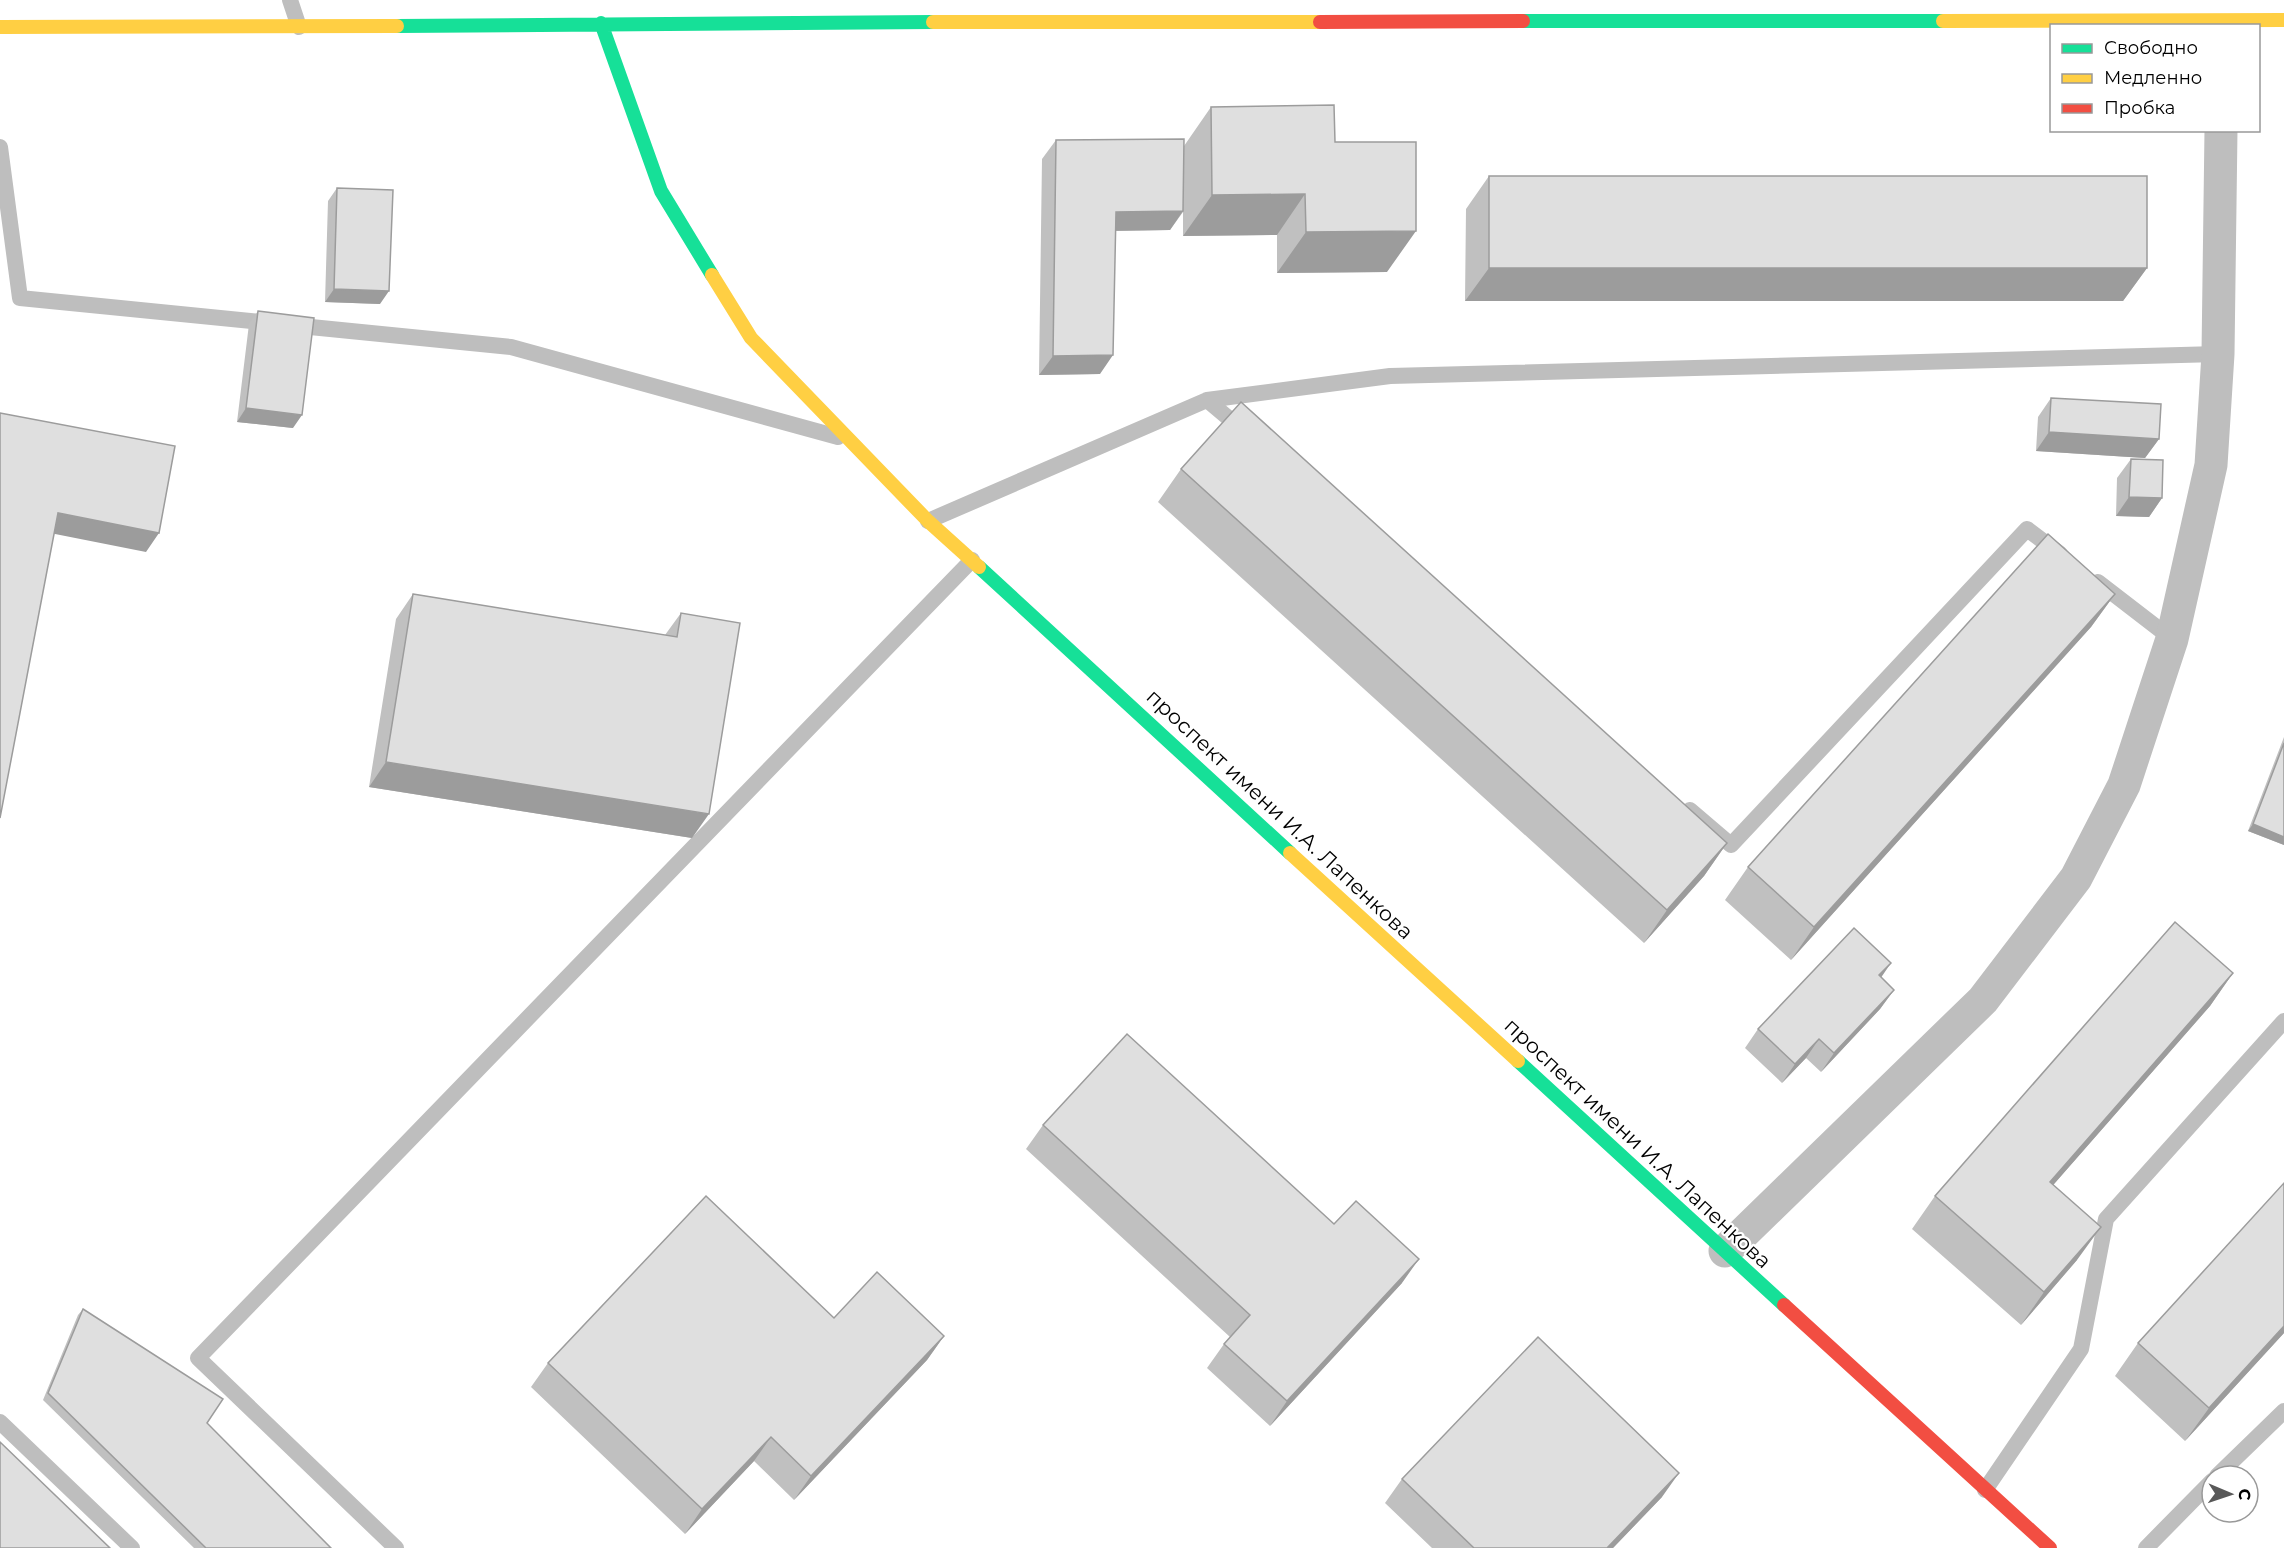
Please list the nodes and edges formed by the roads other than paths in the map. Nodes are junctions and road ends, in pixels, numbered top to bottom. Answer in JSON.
{"nodes":[{"id":1,"x":290,"y":0,"type":"edge"},
{"id":2,"x":2168,"y":10,"type":"edge"},
{"id":3,"x":2284,"y":20,"type":"edge"},
{"id":4,"x":601,"y":23,"type":"junction"},
{"id":5,"x":2223,"y":23,"type":"edge"},
{"id":6,"x":0,"y":27,"type":"edge"},
{"id":7,"x":299,"y":27,"type":"junction"},
{"id":8,"x":2221,"y":132,"type":"edge"},
{"id":9,"x":0,"y":147,"type":"edge"},
{"id":10,"x":2218,"y":354,"type":"junction"},
{"id":11,"x":1207,"y":399,"type":"junction"},
{"id":12,"x":848,"y":439,"type":"junction"},
{"id":13,"x":1261,"y":446,"type":"edge"},
{"id":14,"x":928,"y":521,"type":"junction"},
{"id":15,"x":972,"y":560,"type":"junction"},
{"id":16,"x":2172,"y":639,"type":"junction"},
{"id":17,"x":1677,"y":799,"type":"edge"},
{"id":18,"x":2284,"y":1021,"type":"edge"},
{"id":19,"x":1725,"y":1251,"type":"junction"},
{"id":20,"x":2284,"y":1411,"type":"edge"},
{"id":21,"x":0,"y":1422,"type":"edge"},
{"id":22,"x":2229,"y":1464,"type":"edge"},
{"id":23,"x":1984,"y":1490,"type":"junction"},
{"id":24,"x":2200,"y":1493,"type":"edge"},
{"id":25,"x":132,"y":1548,"type":"edge"},
{"id":26,"x":396,"y":1548,"type":"edge"},
{"id":27,"x":2050,"y":1548,"type":"edge"},
{"id":28,"x":2146,"y":1548,"type":"edge"}],
"edges":[{"from":1,"to":7,"type":"lane"},
{"from":2,"to":4,"type":"main road"},
{"from":2,"to":5,"type":"main road"},
{"from":3,"to":5,"type":"main road"},
{"from":4,"to":7,"type":"main road"},
{"from":4,"to":12,"type":"main road","name":"проспект имени И.А. Лапенкова"},
{"from":6,"to":7,"type":"main road"},
{"from":8,"to":10,"type":"street"},
{"from":9,"to":12,"type":"lane"},
{"from":10,"to":11,"type":"lane"},
{"from":10,"to":16,"type":"street"},
{"from":11,"to":13,"type":"lane"},
{"from":11,"to":14,"type":"lane"},
{"from":12,"to":14,"type":"main road","name":"проспект имени И.А. Лапенкова"},
{"from":14,"to":15,"type":"main road","name":"проспект имени И.А. Лапенкова"},
{"from":15,"to":19,"type":"main road","name":"проспект имени И.А. Лапенкова"},
{"from":15,"to":26,"type":"lane"},
{"from":16,"to":17,"type":"lane"},
{"from":16,"to":19,"type":"street"},
{"from":18,"to":23,"type":"lane"},
{"from":19,"to":23,"type":"main road","name":"проспект имени И.А. Лапенкова"},
{"from":20,"to":22,"type":"lane"},
{"from":21,"to":25,"type":"lane"},
{"from":23,"to":27,"type":"main road","name":"проспект имени И.А. Лапенкова"},
{"from":24,"to":28,"type":"lane"}]}
